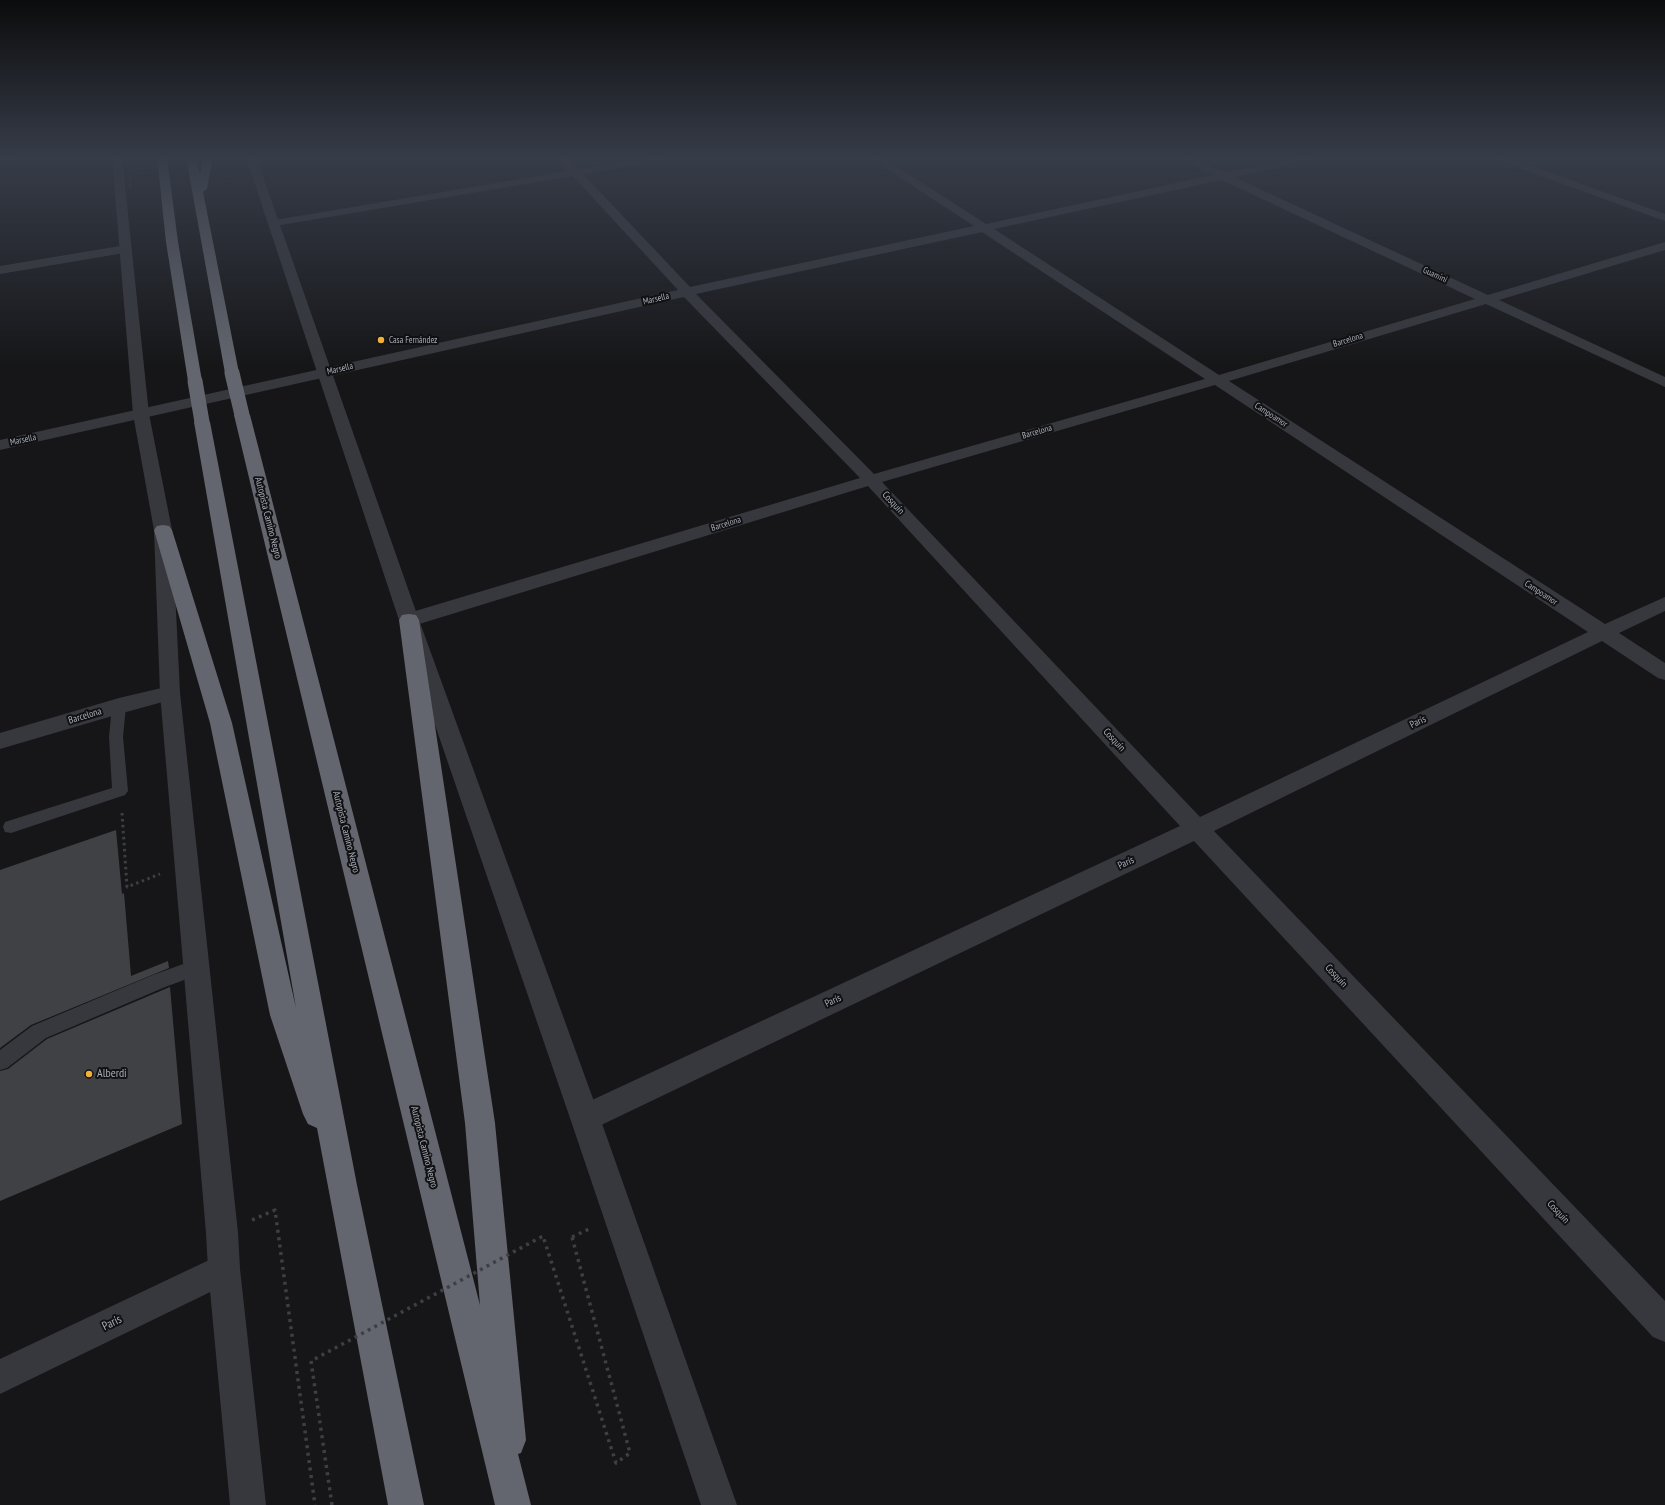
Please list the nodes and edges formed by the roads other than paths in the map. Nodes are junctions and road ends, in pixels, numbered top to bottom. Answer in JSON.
{"nodes":[{"id":1,"x":124,"y":227,"type":"edge"},
{"id":2,"x":166,"y":227,"type":"edge"},
{"id":3,"x":170,"y":227,"type":"edge"},
{"id":4,"x":205,"y":227,"type":"edge"},
{"id":5,"x":276,"y":227,"type":"edge"},
{"id":6,"x":627,"y":227,"type":"edge"},
{"id":7,"x":984,"y":227,"type":"edge"},
{"id":8,"x":985,"y":227,"type":"edge"},
{"id":9,"x":1334,"y":227,"type":"edge"},
{"id":10,"x":172,"y":242,"type":"junction"},
{"id":11,"x":1665,"y":246,"type":"edge"},
{"id":12,"x":126,"y":249,"type":"junction"},
{"id":13,"x":0,"y":270,"type":"edge"},
{"id":14,"x":687,"y":292,"type":"junction"},
{"id":15,"x":1485,"y":298,"type":"junction"},
{"id":16,"x":324,"y":373,"type":"junction"},
{"id":17,"x":1217,"y":380,"type":"junction"},
{"id":18,"x":1665,"y":383,"type":"edge"},
{"id":19,"x":141,"y":414,"type":"junction"},
{"id":20,"x":0,"y":445,"type":"edge"},
{"id":21,"x":871,"y":480,"type":"junction"},
{"id":22,"x":163,"y":530,"type":"junction"},
{"id":23,"x":1665,"y":603,"type":"edge"},
{"id":24,"x":409,"y":620,"type":"junction"},
{"id":25,"x":1602,"y":632,"type":"junction"},
{"id":26,"x":1665,"y":673,"type":"edge"},
{"id":27,"x":170,"y":692,"type":"junction"},
{"id":28,"x":119,"y":706,"type":"junction"},
{"id":29,"x":0,"y":741,"type":"edge"},
{"id":30,"x":11,"y":827,"type":"dead end"},
{"id":31,"x":1197,"y":829,"type":"junction"},
{"id":32,"x":197,"y":967,"type":"junction"},
{"id":33,"x":0,"y":1061,"type":"edge"},
{"id":34,"x":585,"y":1118,"type":"junction"},
{"id":35,"x":342,"y":1185,"type":"junction"},
{"id":36,"x":224,"y":1269,"type":"junction"},
{"id":37,"x":1665,"y":1325,"type":"edge"},
{"id":38,"x":0,"y":1377,"type":"edge"},
{"id":39,"x":248,"y":1505,"type":"edge"},
{"id":40,"x":406,"y":1505,"type":"edge"},
{"id":41,"x":513,"y":1505,"type":"edge"},
{"id":42,"x":719,"y":1505,"type":"edge"}],
"edges":[{"from":1,"to":12,"type":"street"},
{"from":2,"to":10,"type":"highway"},
{"from":3,"to":10,"type":"highway"},
{"from":4,"to":41,"type":"highway","name":"Autopista Camino Negro","bridge":true},
{"from":5,"to":16,"type":"street"},
{"from":6,"to":14,"type":"street","name":"Cosquín"},
{"from":7,"to":14,"type":"street","name":"Marsella"},
{"from":8,"to":17,"type":"street","name":"Campoamor"},
{"from":9,"to":15,"type":"street","name":"Guaminí"},
{"from":10,"to":35,"type":"highway","bridge":true},
{"from":11,"to":15,"type":"street","name":"Barcelona"},
{"from":12,"to":13,"type":"street"},
{"from":12,"to":19,"type":"street"},
{"from":14,"to":16,"type":"street","name":"Marsella"},
{"from":14,"to":21,"type":"street","name":"Cosquín"},
{"from":15,"to":17,"type":"street","name":"Barcelona"},
{"from":15,"to":18,"type":"street","name":"Guaminí"},
{"from":16,"to":19,"type":"street","name":"Marsella"},
{"from":16,"to":24,"type":"street"},
{"from":17,"to":21,"type":"street","name":"Barcelona"},
{"from":17,"to":25,"type":"street","name":"Campoamor"},
{"from":19,"to":20,"type":"street","name":"Marsella"},
{"from":19,"to":22,"type":"street"},
{"from":21,"to":24,"type":"street","name":"Barcelona"},
{"from":21,"to":31,"type":"street","name":"Cosquín"},
{"from":22,"to":27,"type":"street"},
{"from":22,"to":35,"type":"highway"},
{"from":23,"to":25,"type":"street","name":"París"},
{"from":24,"to":34,"type":"street"},
{"from":24,"to":41,"type":"highway"},
{"from":25,"to":26,"type":"street","name":"Campoamor"},
{"from":25,"to":31,"type":"street","name":"París"},
{"from":27,"to":28,"type":"street","name":"Barcelona"},
{"from":27,"to":32,"type":"street"},
{"from":28,"to":29,"type":"street","name":"Barcelona"},
{"from":28,"to":30,"type":"lane"},
{"from":31,"to":34,"type":"street","name":"París"},
{"from":31,"to":37,"type":"street","name":"Cosquín"},
{"from":32,"to":33,"type":"lane"},
{"from":32,"to":36,"type":"street"},
{"from":34,"to":42,"type":"street"},
{"from":35,"to":40,"type":"highway"},
{"from":36,"to":38,"type":"street","name":"París"},
{"from":36,"to":39,"type":"street"}]}
